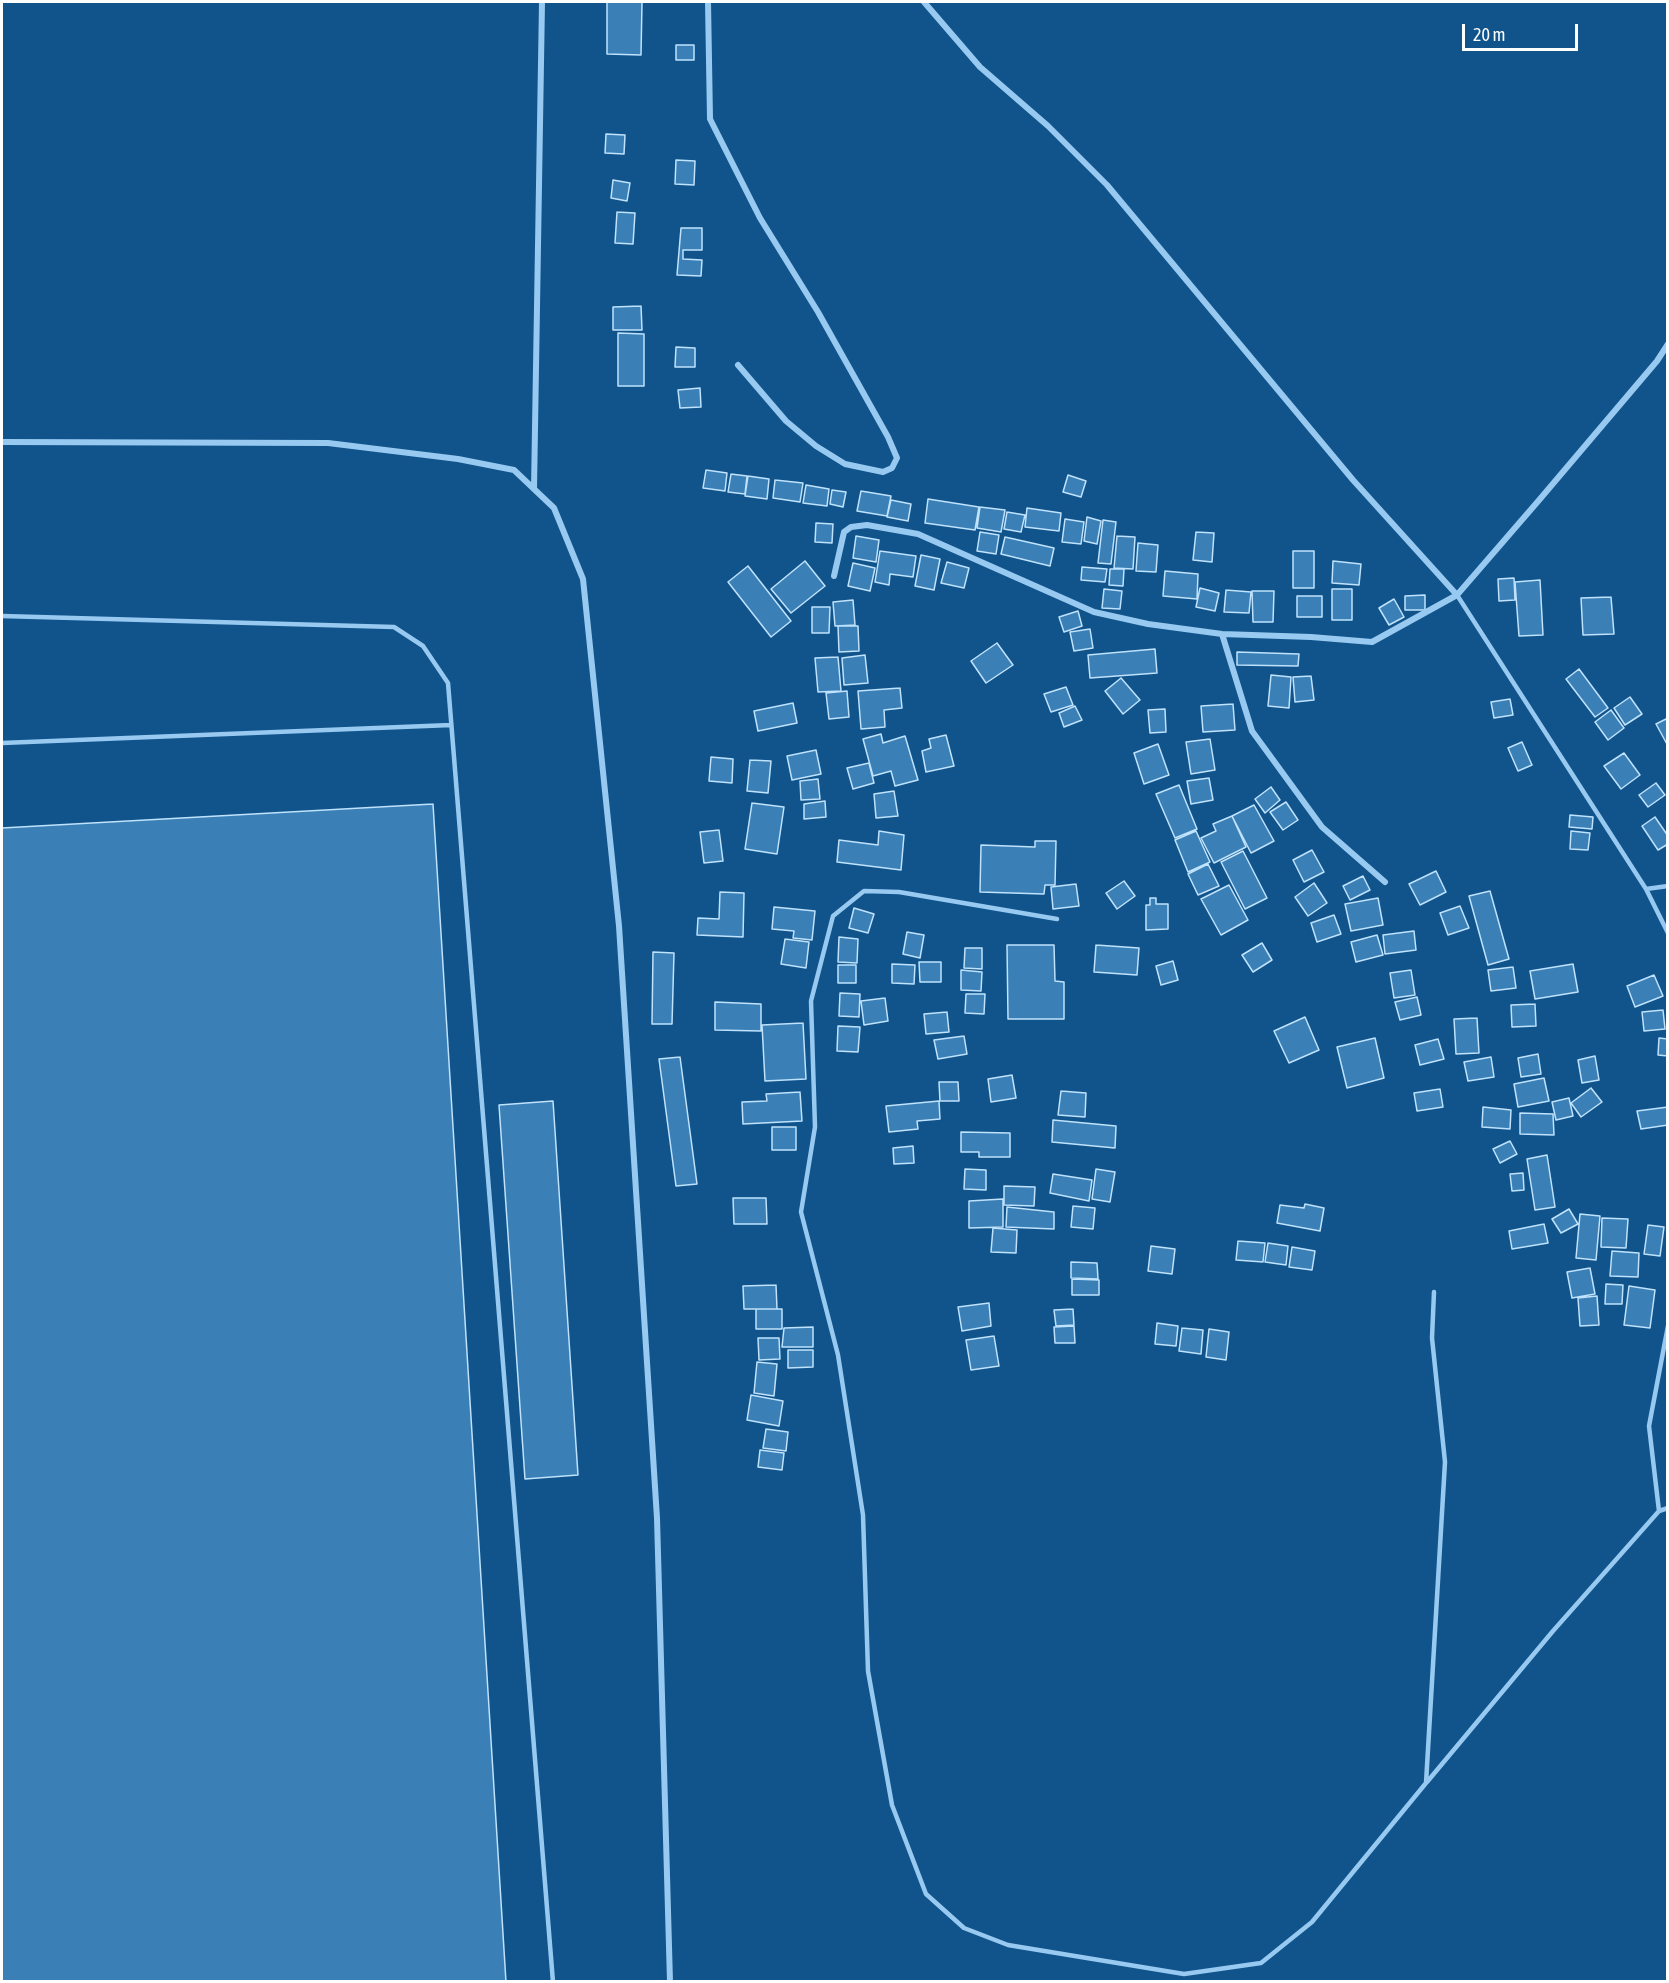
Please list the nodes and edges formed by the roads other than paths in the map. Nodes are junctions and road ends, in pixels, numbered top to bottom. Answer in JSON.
{"nodes":[{"id":1,"x":542,"y":2,"type":"edge"},
{"id":2,"x":708,"y":2,"type":"edge"},
{"id":3,"x":924,"y":2,"type":"edge"},
{"id":4,"x":1668,"y":344,"type":"edge"},
{"id":5,"x":738,"y":365,"type":"dead end"},
{"id":6,"x":2,"y":442,"type":"edge"},
{"id":7,"x":534,"y":489,"type":"junction"},
{"id":8,"x":834,"y":576,"type":"dead end"},
{"id":9,"x":1457,"y":595,"type":"junction"},
{"id":10,"x":2,"y":616,"type":"edge"},
{"id":11,"x":1222,"y":634,"type":"junction"},
{"id":12,"x":452,"y":725,"type":"junction"},
{"id":13,"x":2,"y":743,"type":"edge"},
{"id":14,"x":1385,"y":882,"type":"dead end"},
{"id":15,"x":1668,"y":886,"type":"edge"},
{"id":16,"x":1646,"y":889,"type":"junction"},
{"id":17,"x":1057,"y":919,"type":"dead end"},
{"id":18,"x":1668,"y":933,"type":"edge"},
{"id":19,"x":1434,"y":1292,"type":"dead end"},
{"id":20,"x":1668,"y":1326,"type":"edge"},
{"id":21,"x":1668,"y":1508,"type":"edge"},
{"id":22,"x":1659,"y":1511,"type":"junction"},
{"id":23,"x":1426,"y":1783,"type":"junction"},
{"id":24,"x":1184,"y":1974,"type":"junction"},
{"id":25,"x":553,"y":1982,"type":"edge"},
{"id":26,"x":670,"y":1982,"type":"edge"},
{"id":27,"x":1182,"y":1982,"type":"edge"}],
"edges":[{"from":1,"to":7,"type":"street"},
{"from":2,"to":5,"type":"street"},
{"from":3,"to":9,"type":"street"},
{"from":4,"to":9,"type":"street"},
{"from":6,"to":7,"type":"street"},
{"from":7,"to":26,"type":"street"},
{"from":8,"to":11,"type":"street"},
{"from":9,"to":11,"type":"street"},
{"from":9,"to":16,"type":"lane"},
{"from":10,"to":12,"type":"lane"},
{"from":11,"to":14,"type":"street"},
{"from":12,"to":13,"type":"lane"},
{"from":12,"to":25,"type":"lane"},
{"from":15,"to":16,"type":"lane"},
{"from":16,"to":18,"type":"lane"},
{"from":17,"to":24,"type":"lane"},
{"from":19,"to":23,"type":"lane"},
{"from":20,"to":22,"type":"lane"},
{"from":21,"to":22,"type":"lane"},
{"from":22,"to":23,"type":"lane"},
{"from":23,"to":24,"type":"lane"},
{"from":24,"to":27,"type":"lane"}]}
